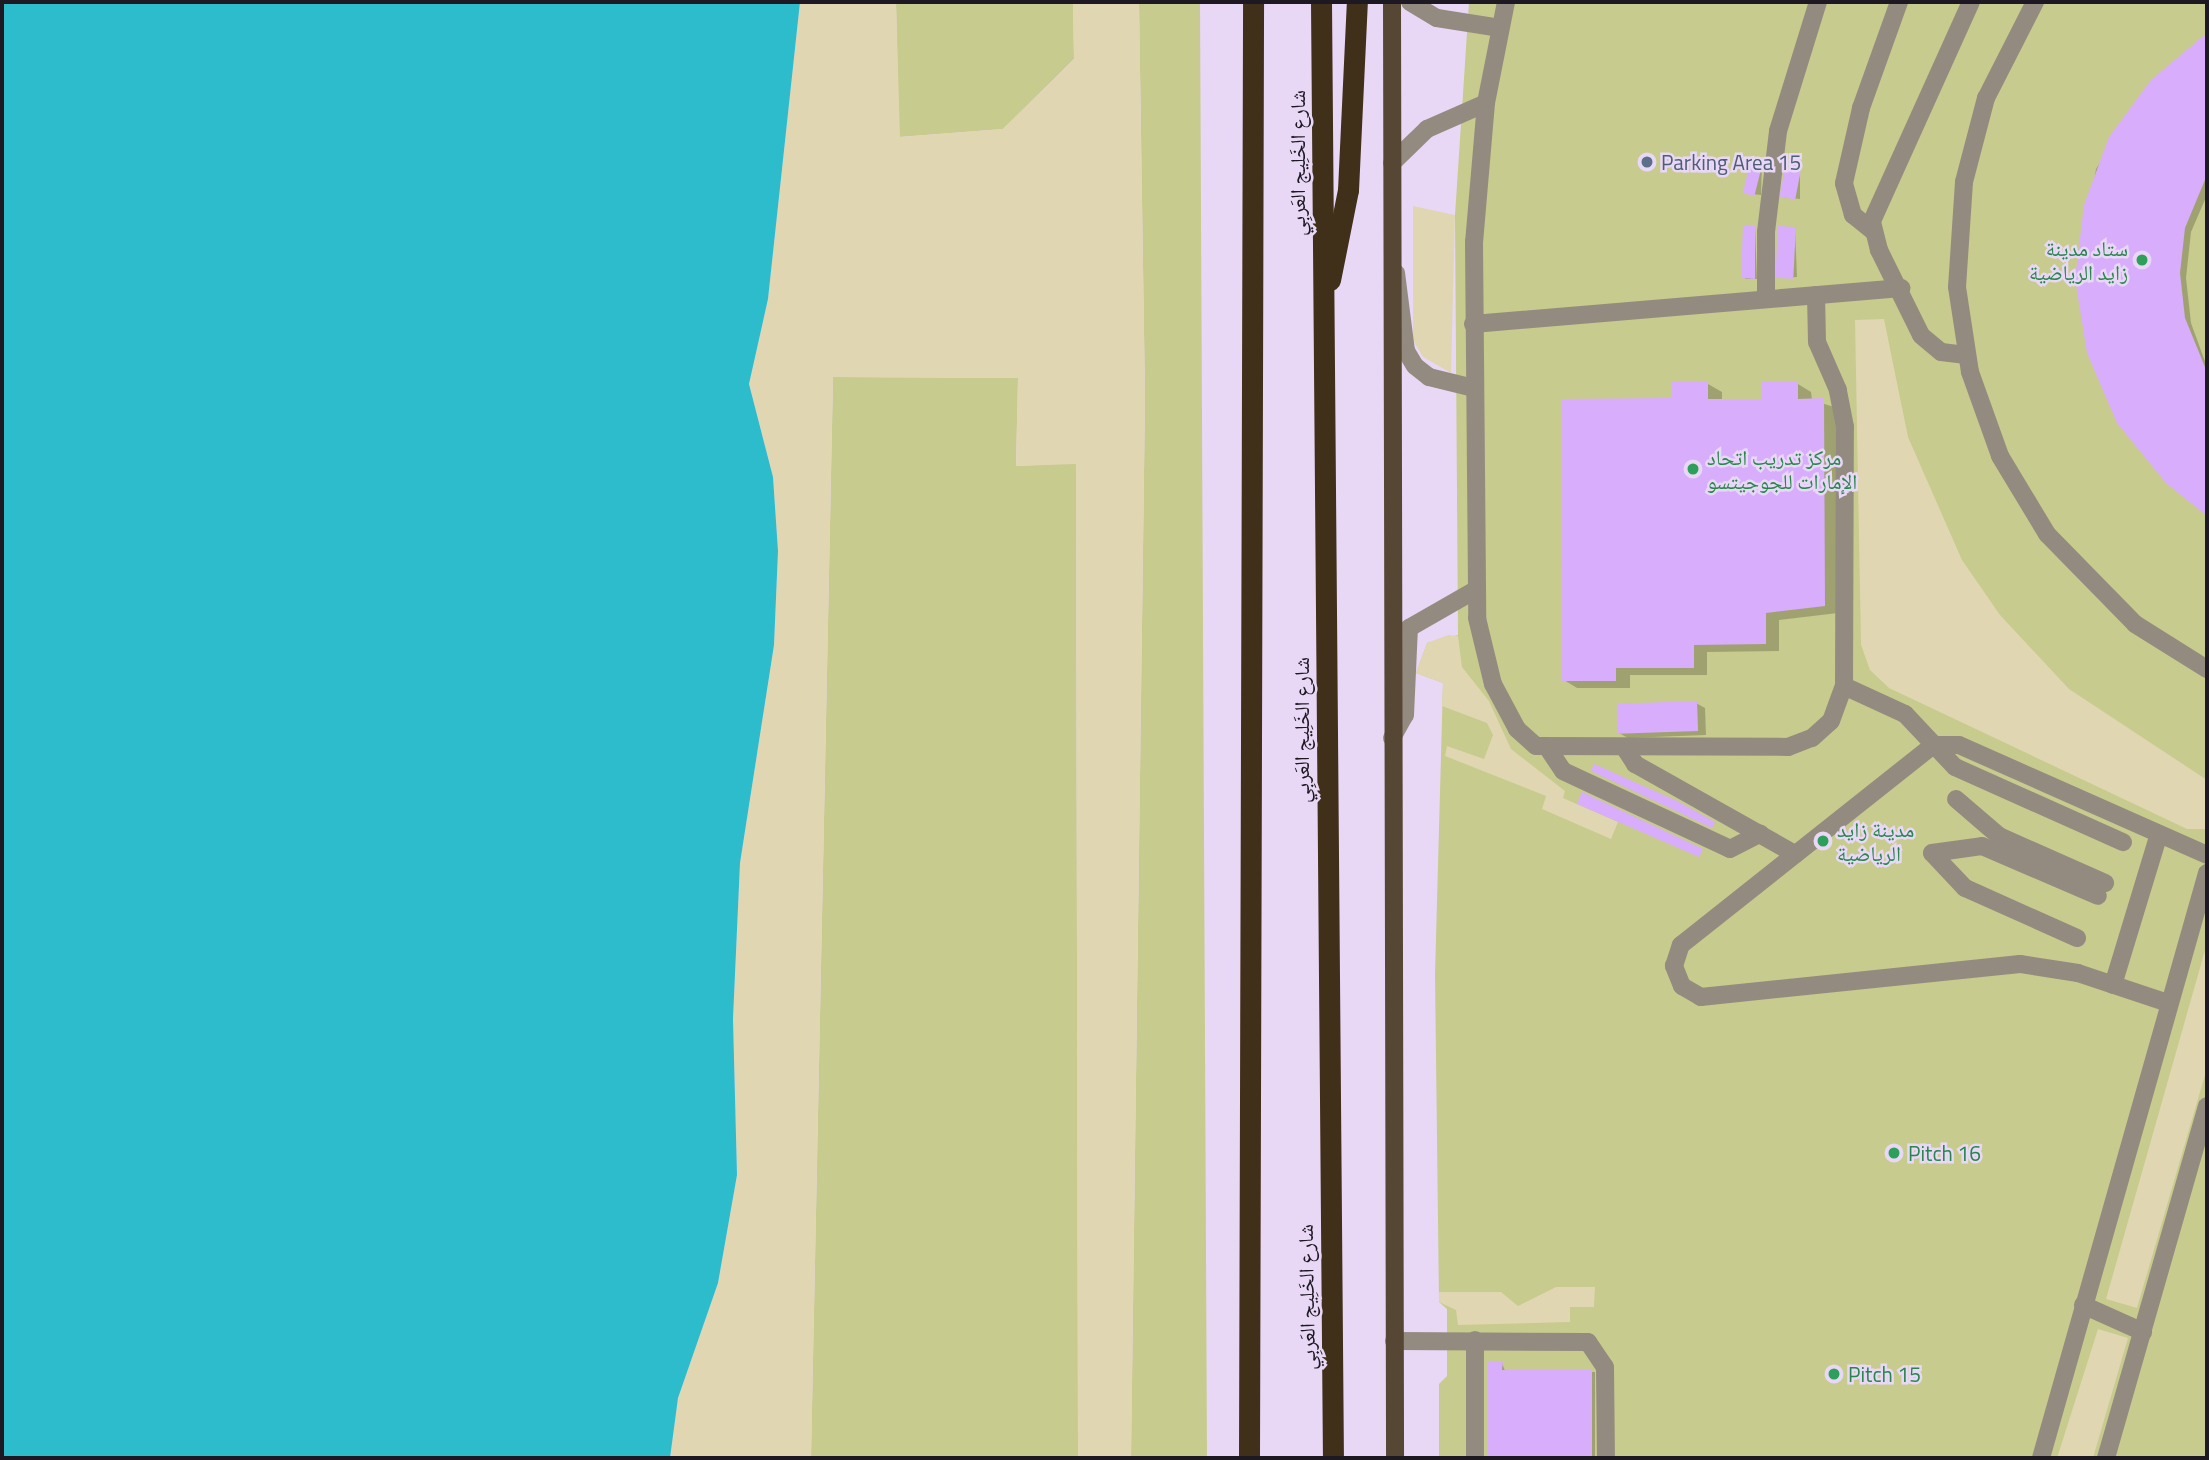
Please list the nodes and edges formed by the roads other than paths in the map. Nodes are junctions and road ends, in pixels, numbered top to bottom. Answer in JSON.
{"nodes":[{"id":1,"x":1253,"y":2,"type":"edge"},
{"id":2,"x":1321,"y":2,"type":"edge"},
{"id":3,"x":1357,"y":2,"type":"edge"},
{"id":4,"x":1392,"y":2,"type":"edge"},
{"id":5,"x":1410,"y":2,"type":"edge"},
{"id":6,"x":1506,"y":2,"type":"edge"},
{"id":7,"x":1817,"y":2,"type":"edge"},
{"id":8,"x":1899,"y":2,"type":"edge"},
{"id":9,"x":1971,"y":2,"type":"edge"},
{"id":10,"x":2035,"y":2,"type":"edge"},
{"id":11,"x":1500,"y":28,"type":"junction"},
{"id":12,"x":1486,"y":103,"type":"junction"},
{"id":13,"x":1392,"y":163,"type":"junction"},
{"id":14,"x":1872,"y":231,"type":"junction"},
{"id":15,"x":1392,"y":260,"type":"junction"},
{"id":16,"x":1901,"y":288,"type":"junction"},
{"id":17,"x":1816,"y":295,"type":"junction"},
{"id":18,"x":1766,"y":299,"type":"junction"},
{"id":19,"x":1322,"y":306,"type":"junction"},
{"id":20,"x":1474,"y":324,"type":"junction"},
{"id":21,"x":1966,"y":355,"type":"junction"},
{"id":22,"x":1474,"y":388,"type":"junction"},
{"id":23,"x":1477,"y":589,"type":"junction"},
{"id":24,"x":2207,"y":669,"type":"edge"},
{"id":25,"x":1844,"y":685,"type":"junction"},
{"id":26,"x":1392,"y":738,"type":"junction"},
{"id":27,"x":1933,"y":745,"type":"junction"},
{"id":28,"x":1549,"y":750,"type":"junction"},
{"id":29,"x":1626,"y":750,"type":"junction"},
{"id":30,"x":1956,"y":799,"type":"dead end"},
{"id":31,"x":1760,"y":834,"type":"junction"},
{"id":32,"x":2159,"y":834,"type":"junction"},
{"id":33,"x":2123,"y":842,"type":"dead end"},
{"id":34,"x":1796,"y":854,"type":"junction"},
{"id":35,"x":2207,"y":855,"type":"edge"},
{"id":36,"x":2207,"y":873,"type":"edge"},
{"id":37,"x":2077,"y":938,"type":"dead end"},
{"id":38,"x":2113,"y":985,"type":"junction"},
{"id":39,"x":2168,"y":1003,"type":"junction"},
{"id":40,"x":2207,"y":1106,"type":"edge"},
{"id":41,"x":2083,"y":1305,"type":"junction"},
{"id":42,"x":2143,"y":1332,"type":"junction"},
{"id":43,"x":1475,"y":1340,"type":"junction"},
{"id":44,"x":1394,"y":1341,"type":"junction"},
{"id":45,"x":1249,"y":1458,"type":"edge"},
{"id":46,"x":1333,"y":1458,"type":"edge"},
{"id":47,"x":1395,"y":1458,"type":"edge"},
{"id":48,"x":1475,"y":1458,"type":"edge"},
{"id":49,"x":1606,"y":1458,"type":"edge"},
{"id":50,"x":2041,"y":1458,"type":"edge"},
{"id":51,"x":2106,"y":1458,"type":"edge"}],
"edges":[{"from":1,"to":45,"type":"highway"},
{"from":2,"to":19,"type":"highway","name":"شارع الخَلِيج العَربِي"},
{"from":3,"to":19,"type":"highway"},
{"from":4,"to":13,"type":"main road"},
{"from":5,"to":11,"type":"lane"},
{"from":6,"to":11,"type":"lane"},
{"from":7,"to":18,"type":"lane"},
{"from":8,"to":14,"type":"lane"},
{"from":9,"to":14,"type":"lane"},
{"from":10,"to":21,"type":"lane"},
{"from":11,"to":12,"type":"lane"},
{"from":12,"to":13,"type":"lane"},
{"from":12,"to":20,"type":"lane"},
{"from":13,"to":15,"type":"main road"},
{"from":14,"to":16,"type":"lane"},
{"from":15,"to":22,"type":"lane"},
{"from":15,"to":26,"type":"main road"},
{"from":16,"to":17,"type":"lane"},
{"from":16,"to":21,"type":"lane"},
{"from":17,"to":18,"type":"lane"},
{"from":17,"to":25,"type":"lane"},
{"from":18,"to":20,"type":"lane"},
{"from":19,"to":46,"type":"highway","name":"شارع الخَلِيج العَربِي"},
{"from":20,"to":22,"type":"lane"},
{"from":21,"to":24,"type":"lane"},
{"from":22,"to":23,"type":"lane"},
{"from":23,"to":26,"type":"lane"},
{"from":23,"to":28,"type":"lane"},
{"from":25,"to":27,"type":"lane"},
{"from":25,"to":29,"type":"lane"},
{"from":26,"to":44,"type":"main road"},
{"from":27,"to":32,"type":"lane"},
{"from":27,"to":33,"type":"lane"},
{"from":27,"to":34,"type":"lane"},
{"from":28,"to":29,"type":"lane"},
{"from":28,"to":31,"type":"lane"},
{"from":29,"to":31,"type":"lane"},
{"from":30,"to":37,"type":"lane"},
{"from":31,"to":34,"type":"lane"},
{"from":32,"to":35,"type":"lane"},
{"from":32,"to":38,"type":"lane"},
{"from":34,"to":38,"type":"lane"},
{"from":36,"to":39,"type":"lane"},
{"from":38,"to":39,"type":"lane"},
{"from":39,"to":41,"type":"lane"},
{"from":40,"to":42,"type":"lane"},
{"from":41,"to":42,"type":"lane"},
{"from":41,"to":50,"type":"lane"},
{"from":42,"to":51,"type":"lane"},
{"from":43,"to":44,"type":"lane"},
{"from":43,"to":48,"type":"lane"},
{"from":43,"to":49,"type":"lane"},
{"from":44,"to":47,"type":"main road"}]}
